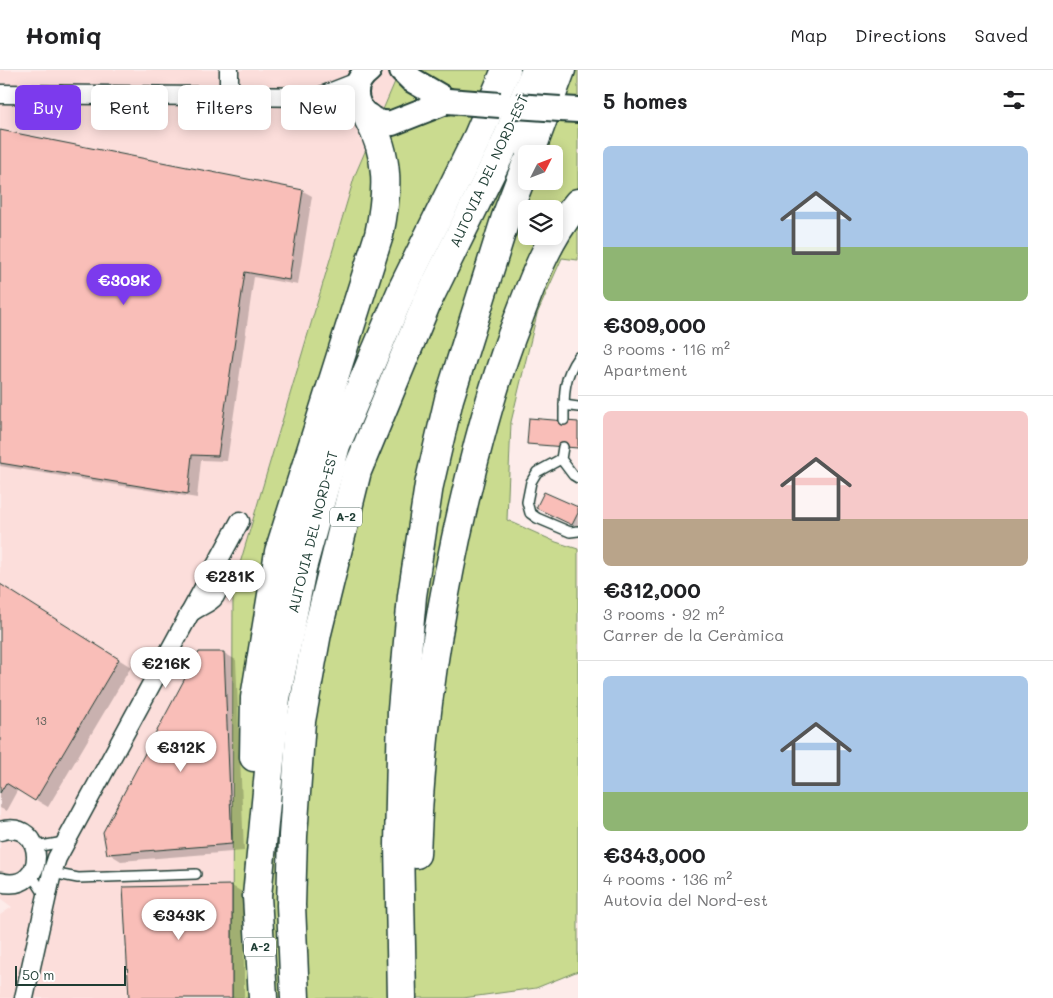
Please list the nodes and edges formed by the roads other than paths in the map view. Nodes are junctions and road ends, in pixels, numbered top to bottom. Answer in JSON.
{"nodes":[{"id":1,"x":229,"y":70,"type":"edge"},
{"id":2,"x":506,"y":70,"type":"edge"},
{"id":3,"x":536,"y":70,"type":"edge"},
{"id":4,"x":561,"y":70,"type":"edge"},
{"id":5,"x":364,"y":75,"type":"edge"},
{"id":6,"x":407,"y":75,"type":"edge"},
{"id":7,"x":229,"y":85,"type":"edge"},
{"id":8,"x":344,"y":85,"type":"edge"},
{"id":9,"x":0,"y":94,"type":"edge"},
{"id":10,"x":178,"y":96,"type":"edge"},
{"id":11,"x":448,"y":101,"type":"junction"},
{"id":12,"x":569,"y":110,"type":"edge"},
{"id":13,"x":355,"y":112,"type":"edge"},
{"id":14,"x":366,"y":116,"type":"junction"},
{"id":15,"x":404,"y":117,"type":"junction"},
{"id":16,"x":533,"y":145,"type":"edge"},
{"id":17,"x":518,"y":186,"type":"edge"},
{"id":18,"x":578,"y":203,"type":"edge"},
{"id":19,"x":578,"y":357,"type":"edge"},
{"id":20,"x":564,"y":406,"type":"junction"},
{"id":21,"x":578,"y":407,"type":"edge"},
{"id":22,"x":564,"y":420,"type":"dead end"},
{"id":23,"x":563,"y":447,"type":"dead end"},
{"id":24,"x":561,"y":460,"type":"junction"},
{"id":25,"x":578,"y":478,"type":"edge"},
{"id":26,"x":240,"y":521,"type":"dead end"},
{"id":27,"x":578,"y":531,"type":"edge"},
{"id":28,"x":0,"y":831,"type":"edge"},
{"id":29,"x":64,"y":842,"type":"junction"},
{"id":30,"x":35,"y":847,"type":"junction"},
{"id":31,"x":52,"y":872,"type":"junction"},
{"id":32,"x":31,"y":874,"type":"junction"},
{"id":33,"x":196,"y":874,"type":"dead end"},
{"id":34,"x":0,"y":882,"type":"edge"},
{"id":35,"x":257,"y":896,"type":"junction"},
{"id":36,"x":47,"y":898,"type":"junction"},
{"id":37,"x":24,"y":998,"type":"edge"},
{"id":38,"x":263,"y":998,"type":"edge"},
{"id":39,"x":295,"y":998,"type":"edge"},
{"id":40,"x":402,"y":998,"type":"edge"},
{"id":41,"x":412,"y":998,"type":"edge"}],
"edges":[{"from":1,"to":7,"type":"street"},
{"from":2,"to":35,"type":"highway","name":"AUTOVIA DEL NORD-EST","number":"A-2"},
{"from":3,"to":39,"type":"highway","name":"AUTOVIA DEL NORD-EST","number":"A-2"},
{"from":4,"to":16,"type":"highway"},
{"from":5,"to":8,"type":"street"},
{"from":5,"to":14,"type":"main road"},
{"from":6,"to":11,"type":"main road"},
{"from":6,"to":15,"type":"main road"},
{"from":9,"to":10,"type":"street"},
{"from":11,"to":12,"type":"main road","bridge":true},
{"from":11,"to":15,"type":"main road"},
{"from":13,"to":14,"type":"street"},
{"from":14,"to":15,"type":"main road"},
{"from":14,"to":35,"type":"highway"},
{"from":17,"to":40,"type":"highway"},
{"from":18,"to":41,"type":"highway"},
{"from":19,"to":20,"type":"lane"},
{"from":20,"to":21,"type":"lane"},
{"from":20,"to":22,"type":"lane"},
{"from":23,"to":24,"type":"lane"},
{"from":24,"to":25,"type":"lane"},
{"from":24,"to":27,"type":"lane"},
{"from":26,"to":29,"type":"street"},
{"from":28,"to":30,"type":"street"},
{"from":29,"to":30,"type":"lane"},
{"from":29,"to":31,"type":"street"},
{"from":30,"to":32,"type":"street"},
{"from":31,"to":33,"type":"lane"},
{"from":31,"to":36,"type":"street"},
{"from":32,"to":34,"type":"street"},
{"from":32,"to":36,"type":"lane"},
{"from":35,"to":38,"type":"highway","name":"AUTOVIA DEL NORD-EST","number":"A-2"},
{"from":36,"to":37,"type":"street"}]}
